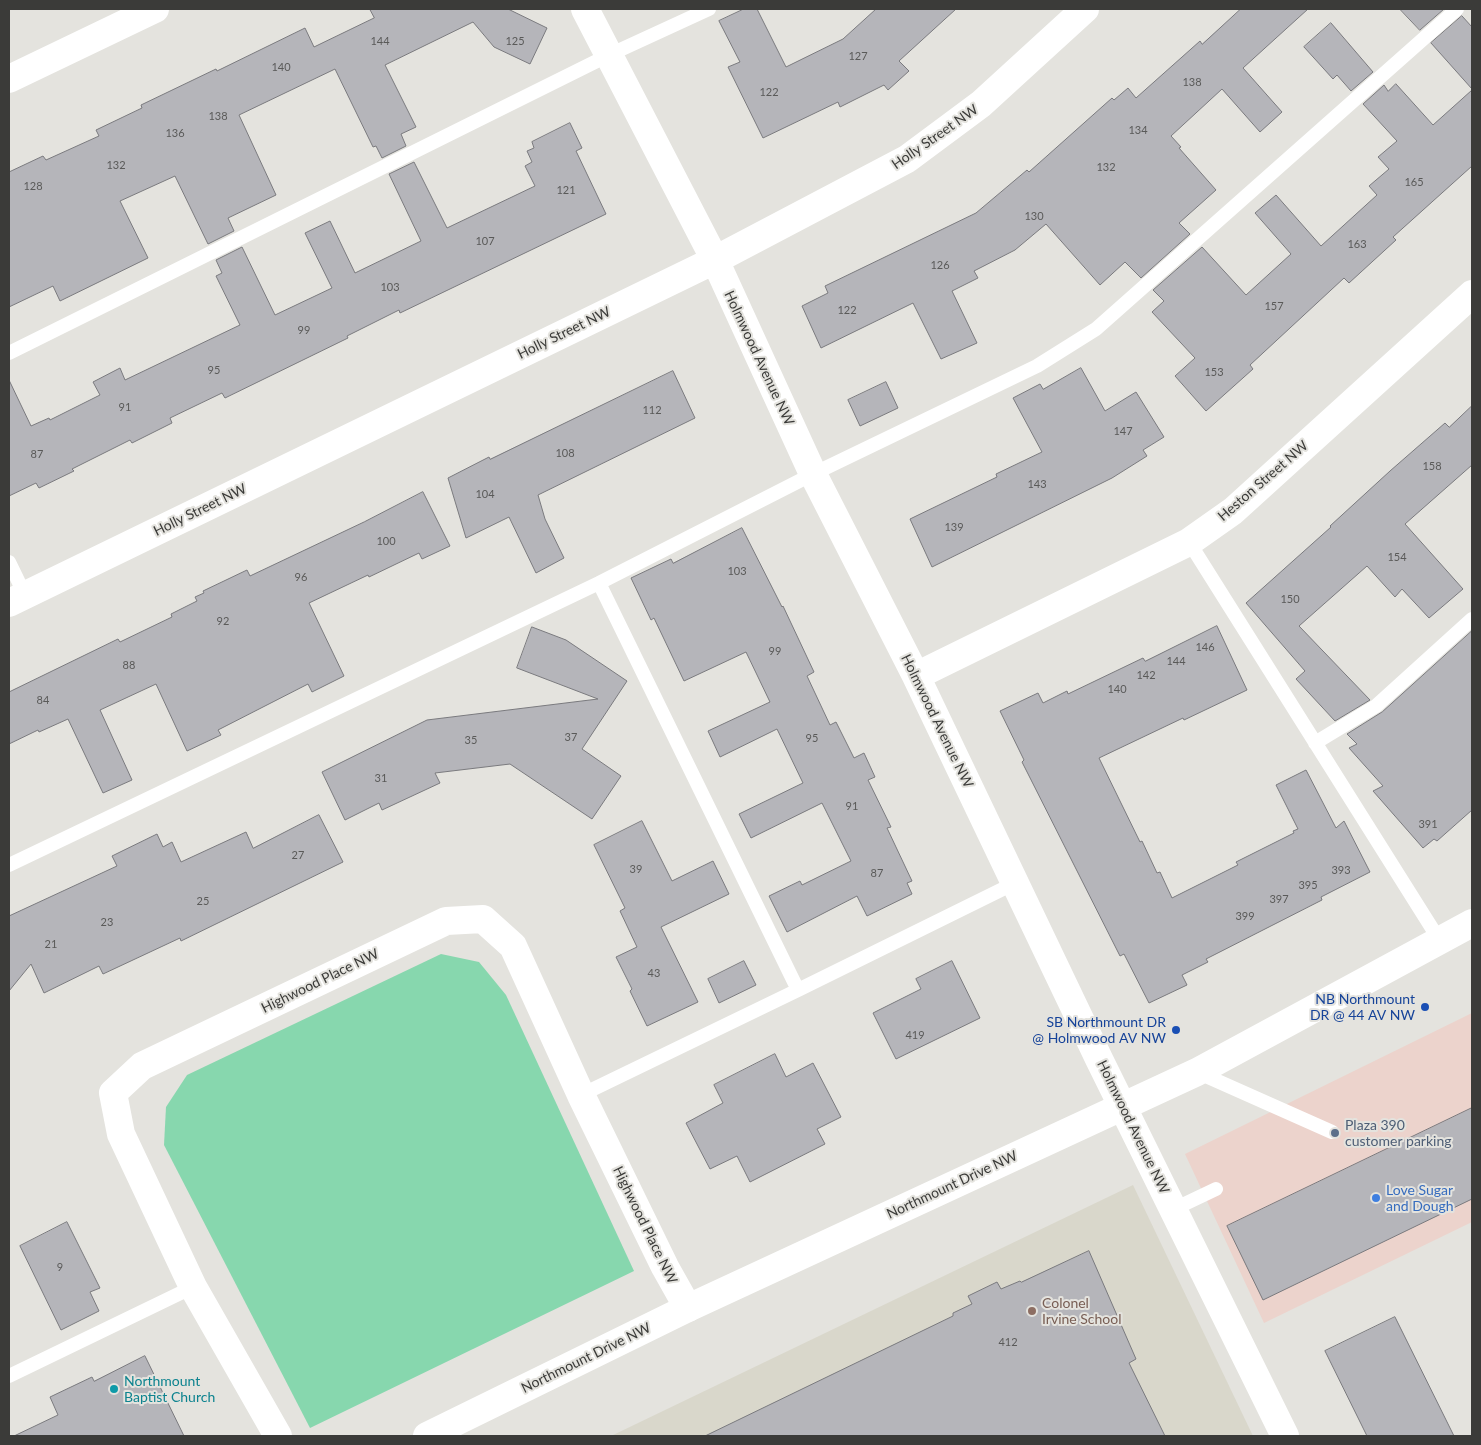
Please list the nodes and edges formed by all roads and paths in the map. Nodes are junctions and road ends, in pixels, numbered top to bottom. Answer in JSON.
{"nodes":[{"id":1,"x":155,"y":9,"type":"edge"},
{"id":2,"x":585,"y":9,"type":"edge"},
{"id":3,"x":710,"y":9,"type":"edge"},
{"id":4,"x":1085,"y":9,"type":"edge"},
{"id":5,"x":1457,"y":9,"type":"edge"},
{"id":6,"x":609,"y":55,"type":"junction"},
{"id":7,"x":9,"y":79,"type":"edge"},
{"id":8,"x":714,"y":260,"type":"junction"},
{"id":9,"x":1472,"y":294,"type":"edge"},
{"id":10,"x":9,"y":353,"type":"edge"},
{"id":11,"x":813,"y":474,"type":"junction"},
{"id":12,"x":1189,"y":542,"type":"junction"},
{"id":13,"x":9,"y":562,"type":"edge"},
{"id":14,"x":599,"y":583,"type":"junction"},
{"id":15,"x":17,"y":599,"type":"edge"},
{"id":16,"x":1472,"y":619,"type":"edge"},
{"id":17,"x":916,"y":676,"type":"junction"},
{"id":18,"x":1314,"y":743,"type":"junction"},
{"id":19,"x":9,"y":865,"type":"edge"},
{"id":20,"x":1015,"y":882,"type":"junction"},
{"id":21,"x":1472,"y":923,"type":"edge"},
{"id":22,"x":1440,"y":941,"type":"junction"},
{"id":23,"x":798,"y":990,"type":"junction"},
{"id":24,"x":1197,"y":1072,"type":"junction"},
{"id":25,"x":581,"y":1094,"type":"junction"},
{"id":26,"x":1122,"y":1106,"type":"junction"},
{"id":27,"x":1332,"y":1132,"type":"dead end"},
{"id":28,"x":1216,"y":1189,"type":"dead end"},
{"id":29,"x":1174,"y":1209,"type":"junction"},
{"id":30,"x":192,"y":1287,"type":"junction"},
{"id":31,"x":688,"y":1308,"type":"junction"},
{"id":32,"x":9,"y":1376,"type":"edge"},
{"id":33,"x":278,"y":1436,"type":"edge"},
{"id":34,"x":427,"y":1436,"type":"edge"},
{"id":35,"x":1285,"y":1436,"type":"edge"}],
"edges":[{"from":1,"to":7,"type":"street"},
{"from":2,"to":6,"type":"street","name":"Holmwood Avenue NW"},
{"from":3,"to":6,"type":"lane"},
{"from":4,"to":8,"type":"street","name":"Holly Street NW"},
{"from":5,"to":11,"type":"lane"},
{"from":6,"to":8,"type":"street","name":"Holmwood Avenue NW"},
{"from":6,"to":10,"type":"lane"},
{"from":8,"to":11,"type":"street","name":"Holmwood Avenue NW"},
{"from":8,"to":15,"type":"street","name":"Holly Street NW"},
{"from":9,"to":12,"type":"street","name":"Heston Street NW"},
{"from":11,"to":14,"type":"lane"},
{"from":11,"to":17,"type":"street","name":"Holmwood Avenue NW"},
{"from":12,"to":17,"type":"street","name":"Heston Street NW"},
{"from":12,"to":18,"type":"lane"},
{"from":13,"to":15,"type":"lane"},
{"from":14,"to":19,"type":"lane"},
{"from":14,"to":23,"type":"lane"},
{"from":16,"to":18,"type":"lane"},
{"from":17,"to":20,"type":"street","name":"Holmwood Avenue NW"},
{"from":18,"to":22,"type":"lane"},
{"from":20,"to":23,"type":"lane"},
{"from":20,"to":26,"type":"street","name":"Holmwood Avenue NW"},
{"from":21,"to":22,"type":"street","name":"Northmount Drive NW"},
{"from":22,"to":24,"type":"street","name":"Northmount Drive NW"},
{"from":23,"to":25,"type":"lane"},
{"from":24,"to":26,"type":"street","name":"Northmount Drive NW"},
{"from":24,"to":27,"type":"lane"},
{"from":25,"to":30,"type":"street","name":"Highwood Place NW"},
{"from":25,"to":31,"type":"street","name":"Highwood Place NW"},
{"from":26,"to":29,"type":"street","name":"Holmwood Avenue NW"},
{"from":26,"to":31,"type":"street","name":"Northmount Drive NW"},
{"from":28,"to":29,"type":"lane"},
{"from":29,"to":35,"type":"street","name":"Holmwood Avenue NW"},
{"from":30,"to":32,"type":"lane"},
{"from":30,"to":33,"type":"street","name":"Highwood Place NW"},
{"from":31,"to":34,"type":"street","name":"Northmount Drive NW"}]}
